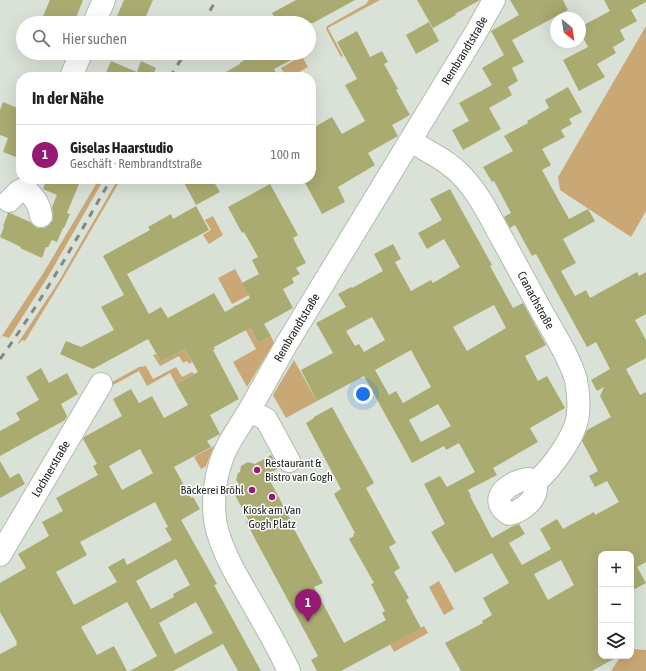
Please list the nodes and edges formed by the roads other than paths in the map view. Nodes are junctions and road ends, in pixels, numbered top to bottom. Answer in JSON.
{"nodes":[{"id":1,"x":104,"y":0,"type":"edge"},
{"id":2,"x":494,"y":0,"type":"edge"},
{"id":3,"x":97,"y":16,"type":"edge"},
{"id":4,"x":78,"y":60,"type":"edge"},
{"id":5,"x":73,"y":72,"type":"edge"},
{"id":6,"x":410,"y":141,"type":"junction"},
{"id":7,"x":20,"y":190,"type":"edge"},
{"id":8,"x":41,"y":216,"type":"dead end"},
{"id":9,"x":101,"y":384,"type":"dead end"},
{"id":10,"x":249,"y":411,"type":"junction"},
{"id":11,"x":289,"y":461,"type":"dead end"},
{"id":12,"x":535,"y":483,"type":"dead end"},
{"id":13,"x":0,"y":555,"type":"edge"},
{"id":14,"x":289,"y":671,"type":"edge"}],
"edges":[{"from":1,"to":3,"type":"street"},
{"from":2,"to":6,"type":"street","name":"Rembrandtstraße"},
{"from":4,"to":5,"type":"street"},
{"from":6,"to":10,"type":"street","name":"Rembrandtstraße"},
{"from":6,"to":12,"type":"street","name":"Cranachstraße"},
{"from":7,"to":8,"type":"street"},
{"from":9,"to":13,"type":"street","name":"Lochnerstraße"},
{"from":10,"to":11,"type":"street"},
{"from":10,"to":14,"type":"street","name":"Rembrandtstraße"}]}
